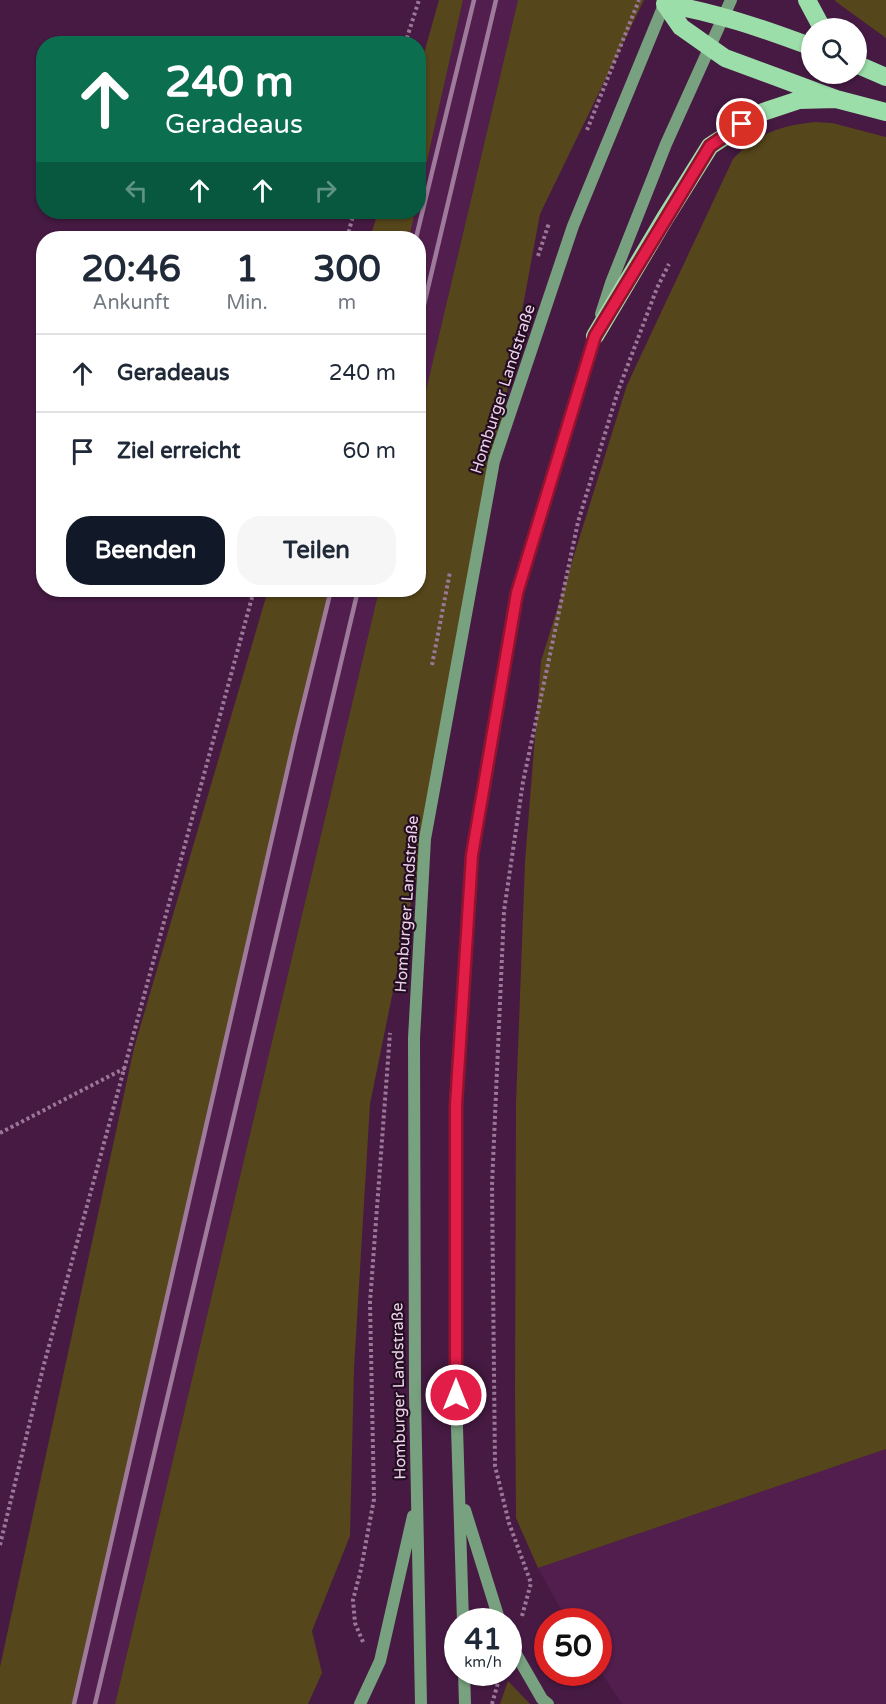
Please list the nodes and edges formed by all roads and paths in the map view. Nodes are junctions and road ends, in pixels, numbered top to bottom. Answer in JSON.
{"nodes":[{"id":1,"x":419,"y":0,"type":"edge"},
{"id":2,"x":807,"y":0,"type":"edge"},
{"id":3,"x":666,"y":2,"type":"edge"},
{"id":4,"x":727,"y":8,"type":"edge"},
{"id":5,"x":817,"y":18,"type":"edge"},
{"id":6,"x":408,"y":36,"type":"edge"},
{"id":7,"x":801,"y":42,"type":"edge"},
{"id":8,"x":708,"y":47,"type":"junction"},
{"id":9,"x":867,"y":69,"type":"edge"},
{"id":10,"x":886,"y":77,"type":"edge"},
{"id":11,"x":836,"y":99,"type":"junction"},
{"id":12,"x":886,"y":112,"type":"edge"},
{"id":13,"x":673,"y":256,"type":"dead end"},
{"id":14,"x":595,"y":336,"type":"junction"},
{"id":15,"x":252,"y":597,"type":"edge"},
{"id":16,"x":126,"y":1067,"type":"junction"},
{"id":17,"x":0,"y":1133,"type":"edge"},
{"id":18,"x":460,"y":1494,"type":"junction"},
{"id":19,"x":417,"y":1497,"type":"junction"},
{"id":20,"x":0,"y":1545,"type":"edge"},
{"id":21,"x":463,"y":1608,"type":"edge"},
{"id":22,"x":496,"y":1608,"type":"edge"},
{"id":23,"x":522,"y":1609,"type":"edge"},
{"id":24,"x":522,"y":1664,"type":"edge"},
{"id":25,"x":464,"y":1686,"type":"edge"},
{"id":26,"x":497,"y":1686,"type":"edge"},
{"id":27,"x":360,"y":1704,"type":"edge"},
{"id":28,"x":421,"y":1704,"type":"edge"},
{"id":29,"x":465,"y":1704,"type":"edge"},
{"id":30,"x":492,"y":1704,"type":"edge"},
{"id":31,"x":548,"y":1704,"type":"edge"}],
"edges":[{"from":1,"to":6,"type":"path"},
{"from":2,"to":5,"type":"highway"},
{"from":3,"to":4,"type":"highway"},
{"from":3,"to":8,"type":"highway"},
{"from":3,"to":19,"type":"main road","name":"Homburger Landstraße"},
{"from":4,"to":7,"type":"highway"},
{"from":4,"to":8,"type":"main road"},
{"from":8,"to":11,"type":"highway"},
{"from":8,"to":14,"type":"main road"},
{"from":9,"to":10,"type":"highway"},
{"from":11,"to":12,"type":"highway"},
{"from":11,"to":14,"type":"highway"},
{"from":13,"to":23,"type":"path"},
{"from":14,"to":18,"type":"main road"},
{"from":15,"to":16,"type":"path"},
{"from":16,"to":17,"type":"path"},
{"from":16,"to":20,"type":"path"},
{"from":18,"to":21,"type":"main road"},
{"from":18,"to":22,"type":"main road"},
{"from":19,"to":27,"type":"main road"},
{"from":19,"to":28,"type":"main road","name":"Homburger Landstraße"},
{"from":24,"to":31,"type":"main road"},
{"from":25,"to":29,"type":"main road"},
{"from":26,"to":30,"type":"path"}]}
